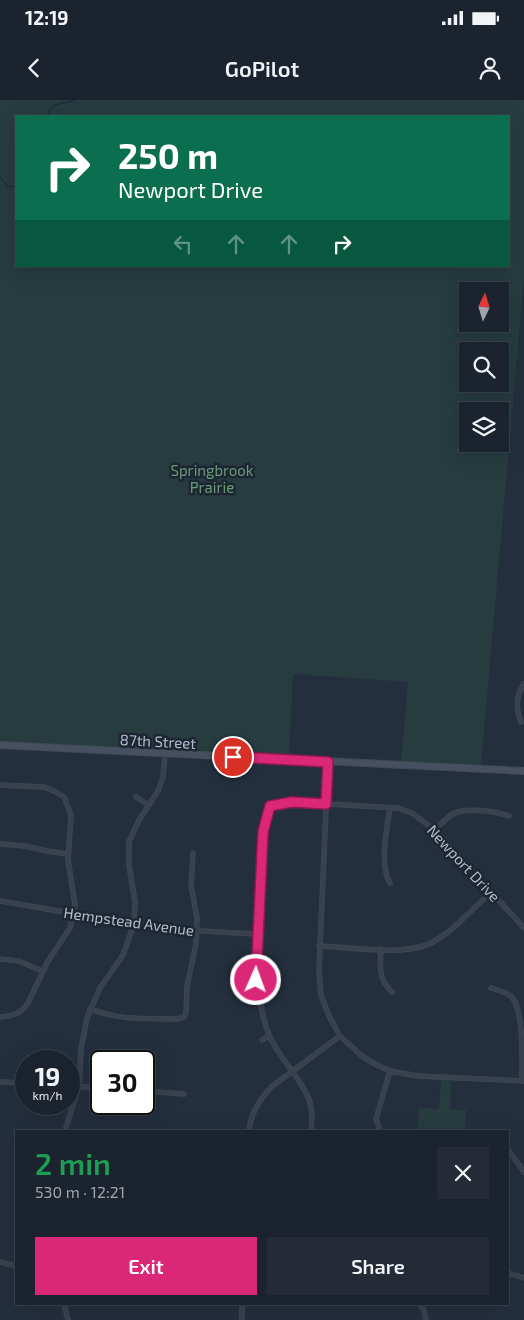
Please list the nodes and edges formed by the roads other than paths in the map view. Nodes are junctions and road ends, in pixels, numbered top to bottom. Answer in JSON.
{"nodes":[{"id":1,"x":524,"y":684,"type":"edge"},
{"id":2,"x":521,"y":722,"type":"dead end"},
{"id":3,"x":0,"y":746,"type":"edge"},
{"id":4,"x":165,"y":754,"type":"junction"},
{"id":5,"x":328,"y":762,"type":"junction"},
{"id":6,"x":524,"y":771,"type":"edge"},
{"id":7,"x":0,"y":784,"type":"edge"},
{"id":8,"x":136,"y":797,"type":"dead end"},
{"id":9,"x":326,"y":804,"type":"junction"},
{"id":10,"x":149,"y":805,"type":"junction"},
{"id":11,"x":390,"y":808,"type":"junction"},
{"id":12,"x":509,"y":816,"type":"dead end"},
{"id":13,"x":435,"y":830,"type":"junction"},
{"id":14,"x":0,"y":844,"type":"edge"},
{"id":15,"x":193,"y":853,"type":"dead end"},
{"id":16,"x":68,"y":854,"type":"junction"},
{"id":17,"x":390,"y":882,"type":"dead end"},
{"id":18,"x":491,"y":892,"type":"junction"},
{"id":19,"x":0,"y":901,"type":"edge"},
{"id":20,"x":74,"y":914,"type":"junction"},
{"id":21,"x":134,"y":924,"type":"junction"},
{"id":22,"x":524,"y":928,"type":"edge"},
{"id":23,"x":196,"y":932,"type":"junction"},
{"id":24,"x":258,"y":934,"type":"junction"},
{"id":25,"x":319,"y":946,"type":"junction"},
{"id":26,"x":381,"y":949,"type":"junction"},
{"id":27,"x":0,"y":959,"type":"edge"},
{"id":28,"x":42,"y":971,"type":"junction"},
{"id":29,"x":491,"y":988,"type":"dead end"},
{"id":30,"x":392,"y":992,"type":"dead end"},
{"id":31,"x":90,"y":1009,"type":"junction"},
{"id":32,"x":0,"y":1017,"type":"edge"},
{"id":33,"x":269,"y":1036,"type":"junction"},
{"id":34,"x":340,"y":1036,"type":"junction"},
{"id":35,"x":262,"y":1040,"type":"dead end"},
{"id":36,"x":390,"y":1071,"type":"junction"},
{"id":37,"x":291,"y":1072,"type":"junction"},
{"id":38,"x":80,"y":1073,"type":"edge"},
{"id":39,"x":523,"y":1081,"type":"edge"},
{"id":40,"x":0,"y":1082,"type":"edge"},
{"id":41,"x":15,"y":1083,"type":"edge"},
{"id":42,"x":155,"y":1092,"type":"edge"},
{"id":43,"x":184,"y":1094,"type":"dead end"},
{"id":44,"x":70,"y":1115,"type":"edge"},
{"id":45,"x":65,"y":1130,"type":"edge"},
{"id":46,"x":249,"y":1130,"type":"edge"},
{"id":47,"x":311,"y":1130,"type":"edge"},
{"id":48,"x":380,"y":1130,"type":"edge"},
{"id":49,"x":509,"y":1151,"type":"dead end"},
{"id":50,"x":524,"y":1172,"type":"edge"},
{"id":51,"x":0,"y":1262,"type":"edge"},
{"id":52,"x":15,"y":1266,"type":"edge"},
{"id":53,"x":509,"y":1273,"type":"edge"},
{"id":54,"x":524,"y":1278,"type":"edge"},
{"id":55,"x":64,"y":1305,"type":"edge"},
{"id":56,"x":242,"y":1305,"type":"edge"},
{"id":57,"x":420,"y":1305,"type":"edge"},
{"id":58,"x":68,"y":1320,"type":"edge"},
{"id":59,"x":242,"y":1320,"type":"edge"},
{"id":60,"x":426,"y":1320,"type":"edge"}],
"edges":[{"from":1,"to":2,"type":"street"},
{"from":3,"to":4,"type":"street","name":"87th Street"},
{"from":4,"to":5,"type":"street","name":"87th Street"},
{"from":4,"to":10,"type":"street"},
{"from":5,"to":6,"type":"street","name":"87th Street"},
{"from":5,"to":9,"type":"street"},
{"from":7,"to":16,"type":"street"},
{"from":8,"to":10,"type":"street"},
{"from":9,"to":11,"type":"street","name":"Newport Drive"},
{"from":9,"to":24,"type":"street","name":"Newport Drive"},
{"from":9,"to":25,"type":"street"},
{"from":10,"to":21,"type":"street"},
{"from":11,"to":13,"type":"street","name":"Newport Drive"},
{"from":11,"to":17,"type":"street"},
{"from":12,"to":13,"type":"street"},
{"from":13,"to":18,"type":"street","name":"Newport Drive"},
{"from":14,"to":16,"type":"street"},
{"from":15,"to":23,"type":"street"},
{"from":16,"to":20,"type":"street"},
{"from":18,"to":22,"type":"street","name":"Newport Drive"},
{"from":18,"to":26,"type":"street"},
{"from":19,"to":20,"type":"street","name":"Hempstead Avenue"},
{"from":20,"to":21,"type":"street","name":"Hempstead Avenue"},
{"from":20,"to":28,"type":"street"},
{"from":21,"to":23,"type":"street","name":"Hempstead Avenue"},
{"from":21,"to":31,"type":"street"},
{"from":23,"to":24,"type":"street","name":"Hempstead Avenue"},
{"from":23,"to":31,"type":"street"},
{"from":24,"to":33,"type":"street","name":"Newport Drive"},
{"from":25,"to":26,"type":"street"},
{"from":25,"to":34,"type":"street"},
{"from":26,"to":30,"type":"street"},
{"from":27,"to":28,"type":"street"},
{"from":28,"to":32,"type":"street"},
{"from":29,"to":39,"type":"street"},
{"from":31,"to":38,"type":"street"},
{"from":33,"to":35,"type":"street"},
{"from":33,"to":37,"type":"street","name":"Newport Drive"},
{"from":34,"to":36,"type":"street"},
{"from":34,"to":37,"type":"street"},
{"from":36,"to":39,"type":"street"},
{"from":36,"to":48,"type":"street"},
{"from":37,"to":46,"type":"street"},
{"from":37,"to":47,"type":"street","name":"Newport Drive"},
{"from":40,"to":41,"type":"street"},
{"from":42,"to":43,"type":"street"},
{"from":44,"to":45,"type":"street"},
{"from":49,"to":50,"type":"street"},
{"from":51,"to":52,"type":"street"},
{"from":53,"to":54,"type":"street"},
{"from":55,"to":58,"type":"street"},
{"from":56,"to":59,"type":"street"},
{"from":57,"to":60,"type":"street"}]}
